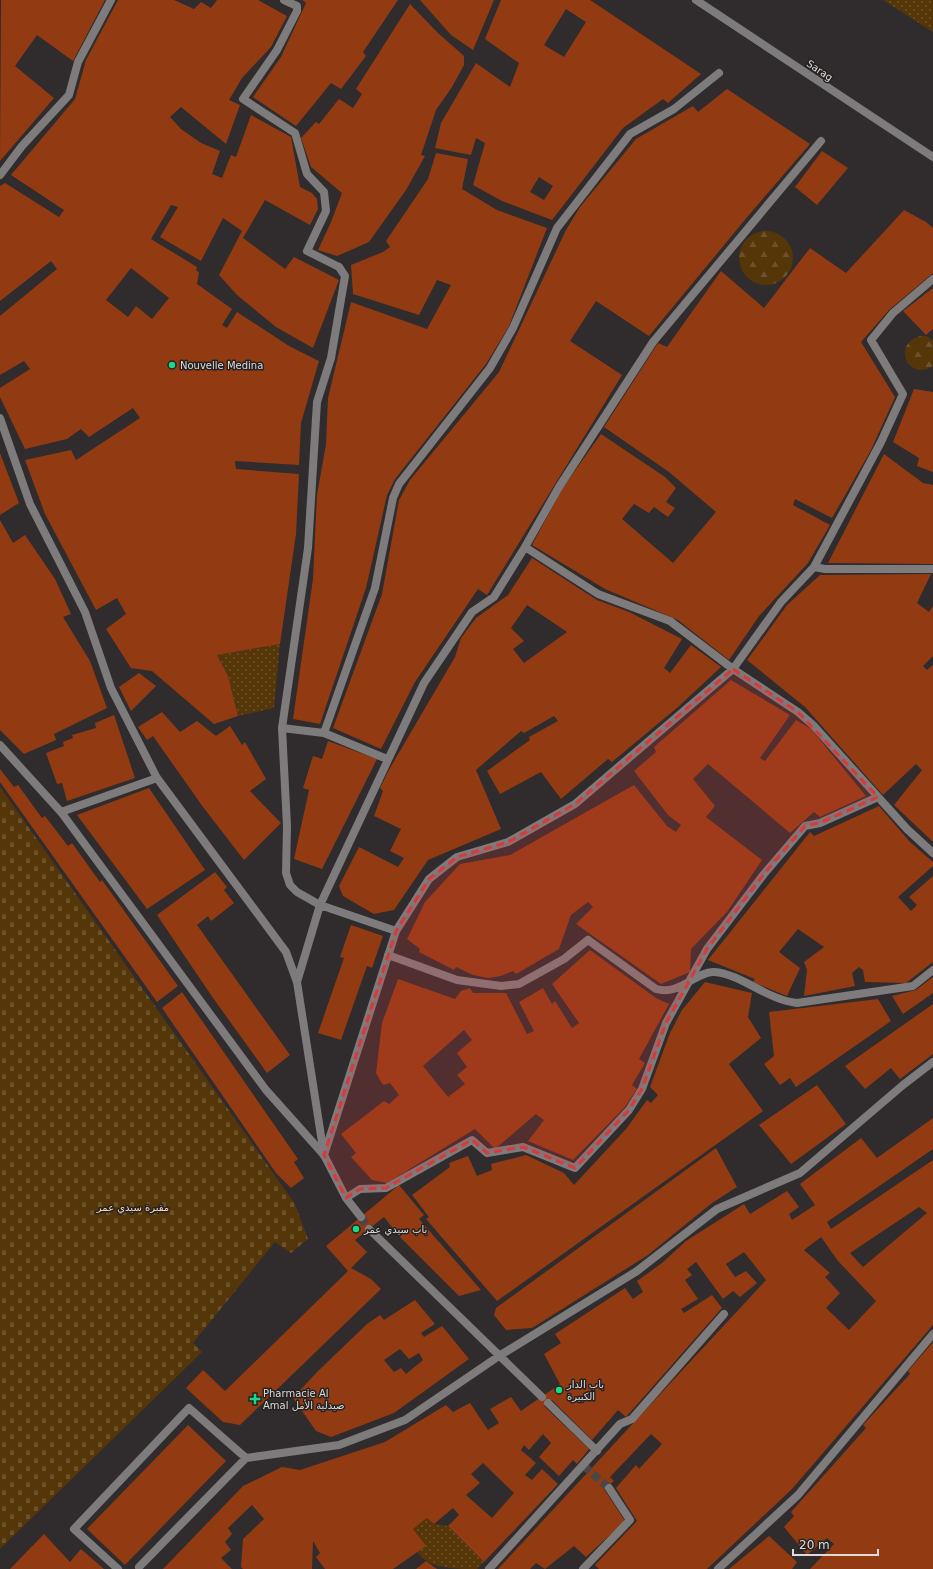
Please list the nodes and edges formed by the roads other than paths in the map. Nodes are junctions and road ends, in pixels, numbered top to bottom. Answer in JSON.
{"nodes":[{"id":1,"x":111,"y":0,"type":"edge"},
{"id":2,"x":284,"y":0,"type":"edge"},
{"id":3,"x":696,"y":0,"type":"edge"},
{"id":4,"x":719,"y":73,"type":"dead end"},
{"id":5,"x":821,"y":141,"type":"dead end"},
{"id":6,"x":933,"y":157,"type":"edge"},
{"id":7,"x":0,"y":175,"type":"edge"},
{"id":8,"x":933,"y":279,"type":"edge"},
{"id":9,"x":0,"y":418,"type":"edge"},
{"id":10,"x":525,"y":547,"type":"junction"},
{"id":11,"x":814,"y":567,"type":"junction"},
{"id":12,"x":933,"y":570,"type":"edge"},
{"id":13,"x":733,"y":669,"type":"junction"},
{"id":14,"x":282,"y":728,"type":"junction"},
{"id":15,"x":324,"y":733,"type":"junction"},
{"id":16,"x":0,"y":745,"type":"edge"},
{"id":17,"x":387,"y":759,"type":"junction"},
{"id":18,"x":157,"y":778,"type":"junction"},
{"id":19,"x":878,"y":797,"type":"junction"},
{"id":20,"x":61,"y":812,"type":"junction"},
{"id":21,"x":933,"y":853,"type":"edge"},
{"id":22,"x":320,"y":905,"type":"junction"},
{"id":23,"x":396,"y":931,"type":"junction"},
{"id":24,"x":388,"y":955,"type":"junction"},
{"id":25,"x":933,"y":970,"type":"edge"},
{"id":26,"x":297,"y":982,"type":"junction"},
{"id":27,"x":690,"y":982,"type":"junction"},
{"id":28,"x":933,"y":1062,"type":"edge"},
{"id":29,"x":324,"y":1155,"type":"junction"},
{"id":30,"x":346,"y":1198,"type":"junction"},
{"id":31,"x":361,"y":1217,"type":"tunnel mouth"},
{"id":32,"x":370,"y":1229,"type":"tunnel mouth"},
{"id":33,"x":724,"y":1314,"type":"dead end"},
{"id":34,"x":933,"y":1334,"type":"edge"},
{"id":35,"x":499,"y":1356,"type":"junction"},
{"id":36,"x":597,"y":1451,"type":"junction"},
{"id":37,"x":246,"y":1458,"type":"junction"},
{"id":38,"x":609,"y":1488,"type":"tunnel mouth"},
{"id":39,"x":139,"y":1567,"type":"dead end"},
{"id":40,"x":117,"y":1569,"type":"edge"},
{"id":41,"x":489,"y":1569,"type":"edge"},
{"id":42,"x":583,"y":1569,"type":"edge"},
{"id":43,"x":718,"y":1569,"type":"edge"}],
"edges":[{"from":1,"to":7,"type":"street"},
{"from":2,"to":14,"type":"street"},
{"from":3,"to":6,"type":"street","name":"Sarag"},
{"from":4,"to":15,"type":"street"},
{"from":5,"to":10,"type":"street"},
{"from":8,"to":11,"type":"street"},
{"from":9,"to":18,"type":"street"},
{"from":10,"to":13,"type":"street"},
{"from":10,"to":17,"type":"street"},
{"from":11,"to":12,"type":"street"},
{"from":11,"to":13,"type":"street"},
{"from":13,"to":19,"type":"street"},
{"from":13,"to":23,"type":"street"},
{"from":14,"to":15,"type":"street"},
{"from":14,"to":22,"type":"street"},
{"from":15,"to":17,"type":"street"},
{"from":16,"to":20,"type":"street"},
{"from":17,"to":22,"type":"street"},
{"from":18,"to":20,"type":"street"},
{"from":18,"to":26,"type":"street"},
{"from":19,"to":21,"type":"street"},
{"from":19,"to":27,"type":"street"},
{"from":20,"to":29,"type":"street"},
{"from":22,"to":23,"type":"street"},
{"from":22,"to":26,"type":"street"},
{"from":23,"to":24,"type":"street"},
{"from":24,"to":27,"type":"street"},
{"from":24,"to":29,"type":"street"},
{"from":25,"to":27,"type":"street"},
{"from":26,"to":29,"type":"street"},
{"from":27,"to":30,"type":"street"},
{"from":28,"to":35,"type":"street"},
{"from":29,"to":30,"type":"street"},
{"from":30,"to":31,"type":"street"},
{"from":32,"to":35,"type":"street"},
{"from":33,"to":36,"type":"street"},
{"from":34,"to":43,"type":"street"},
{"from":35,"to":36,"type":"street"},
{"from":35,"to":37,"type":"street"},
{"from":36,"to":41,"type":"street"},
{"from":37,"to":39,"type":"street"},
{"from":37,"to":40,"type":"street"},
{"from":38,"to":42,"type":"street"}]}
